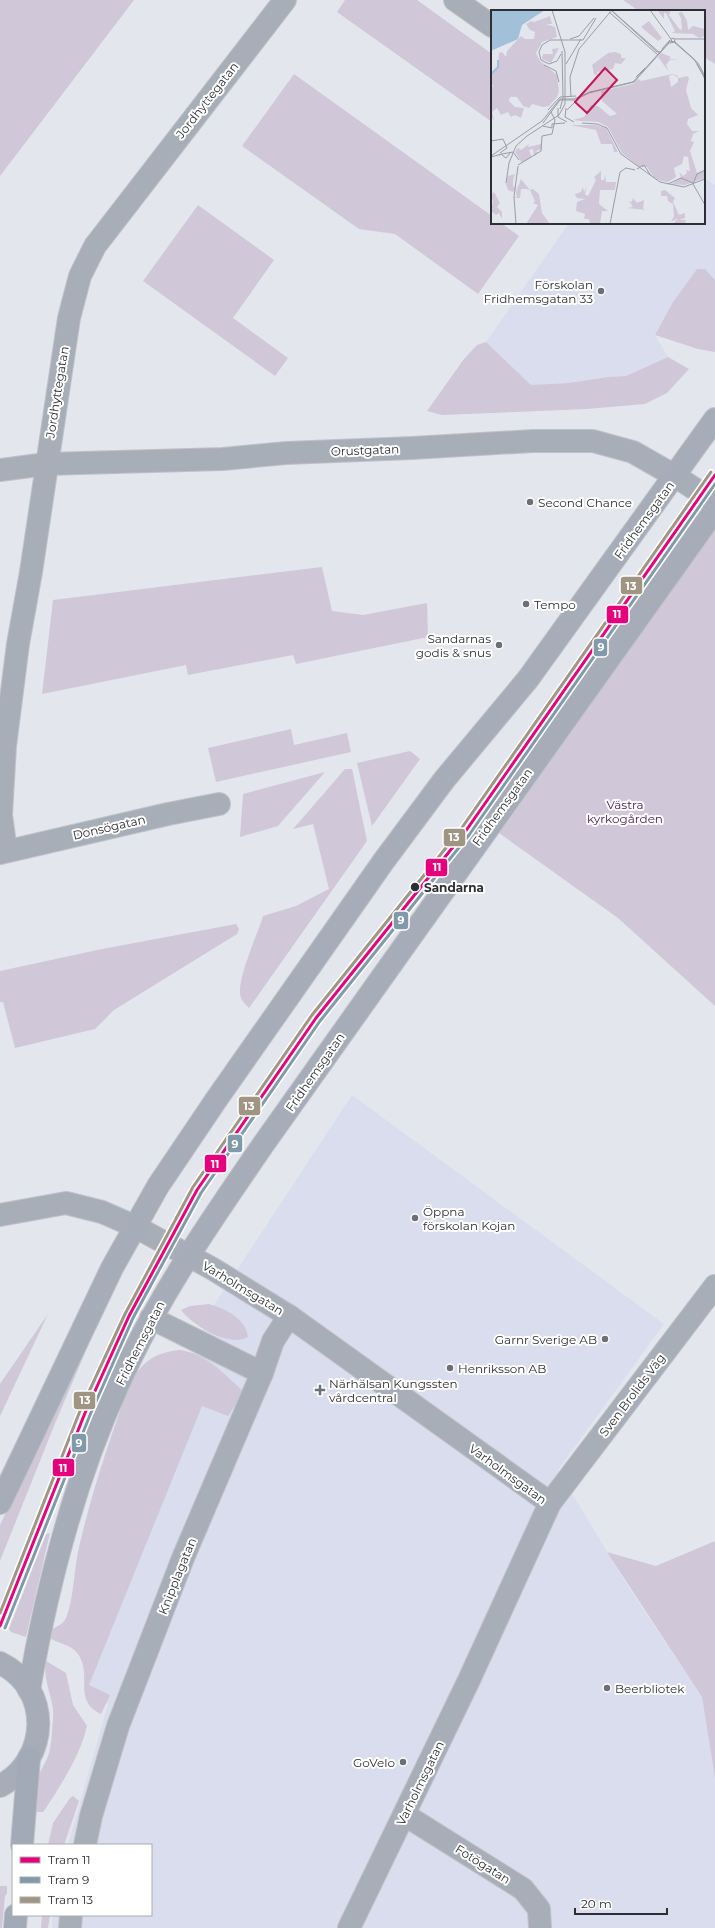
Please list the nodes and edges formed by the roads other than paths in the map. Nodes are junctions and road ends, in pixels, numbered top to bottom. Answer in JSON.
{"nodes":[{"id":1,"x":285,"y":0,"type":"edge"},
{"id":2,"x":455,"y":0,"type":"edge"},
{"id":3,"x":491,"y":25,"type":"edge"},
{"id":4,"x":715,"y":419,"type":"edge"},
{"id":5,"x":46,"y":464,"type":"junction"},
{"id":6,"x":0,"y":470,"type":"edge"},
{"id":7,"x":675,"y":476,"type":"junction"},
{"id":8,"x":715,"y":502,"type":"edge"},
{"id":9,"x":715,"y":510,"type":"edge"},
{"id":10,"x":218,"y":804,"type":"dead end"},
{"id":11,"x":3,"y":852,"type":"edge"},
{"id":12,"x":0,"y":1215,"type":"edge"},
{"id":13,"x":134,"y":1226,"type":"junction"},
{"id":14,"x":189,"y":1256,"type":"junction"},
{"id":15,"x":715,"y":1286,"type":"edge"},
{"id":16,"x":289,"y":1316,"type":"junction"},
{"id":17,"x":151,"y":1318,"type":"junction"},
{"id":18,"x":262,"y":1373,"type":"junction"},
{"id":19,"x":550,"y":1503,"type":"junction"},
{"id":20,"x":0,"y":1504,"type":"edge"},
{"id":21,"x":0,"y":1663,"type":"edge"},
{"id":22,"x":29,"y":1690,"type":"junction"},
{"id":23,"x":29,"y":1758,"type":"junction"},
{"id":24,"x":0,"y":1786,"type":"edge"},
{"id":25,"x":405,"y":1815,"type":"junction"},
{"id":26,"x":22,"y":1844,"type":"edge"},
{"id":27,"x":85,"y":1844,"type":"edge"},
{"id":28,"x":16,"y":1916,"type":"edge"},
{"id":29,"x":71,"y":1916,"type":"edge"},
{"id":30,"x":15,"y":1928,"type":"edge"},
{"id":31,"x":70,"y":1928,"type":"edge"},
{"id":32,"x":349,"y":1928,"type":"edge"},
{"id":33,"x":540,"y":1928,"type":"edge"}],
"edges":[{"from":1,"to":5,"type":"street","name":"Jordhyttegatan"},
{"from":2,"to":3,"type":"street"},
{"from":4,"to":7,"type":"street","name":"Fridhemsgatan"},
{"from":5,"to":6,"type":"street","name":"Orustgatan"},
{"from":5,"to":7,"type":"street","name":"Orustgatan"},
{"from":5,"to":11,"type":"street","name":"Jordhyttegatan"},
{"from":7,"to":8,"type":"street","name":"Orustgatan"},
{"from":7,"to":13,"type":"street","name":"Fridhemsgatan"},
{"from":9,"to":14,"type":"street","name":"Fridhemsgatan"},
{"from":10,"to":11,"type":"street","name":"Donsögatan"},
{"from":12,"to":13,"type":"street","name":"Varholmsgatan"},
{"from":13,"to":14,"type":"street","name":"Varholmsgatan"},
{"from":13,"to":20,"type":"street","name":"Fridhemsgatan"},
{"from":14,"to":16,"type":"street","name":"Varholmsgatan"},
{"from":14,"to":17,"type":"street","name":"Fridhemsgatan"},
{"from":15,"to":19,"type":"street","name":"Sven Brolids Väg"},
{"from":16,"to":18,"type":"street","name":"Knipplagatan"},
{"from":16,"to":19,"type":"street","name":"Varholmsgatan"},
{"from":17,"to":18,"type":"street"},
{"from":17,"to":22,"type":"street","name":"Fridhemsgatan"},
{"from":18,"to":27,"type":"street","name":"Knipplagatan"},
{"from":19,"to":25,"type":"street","name":"Varholmsgatan"},
{"from":21,"to":22,"type":"street"},
{"from":22,"to":23,"type":"street"},
{"from":23,"to":24,"type":"street"},
{"from":23,"to":26,"type":"highway"},
{"from":25,"to":32,"type":"street","name":"Varholmsgatan"},
{"from":25,"to":33,"type":"street","name":"Fotögatan"},
{"from":28,"to":30,"type":"highway"},
{"from":29,"to":31,"type":"street"}]}
